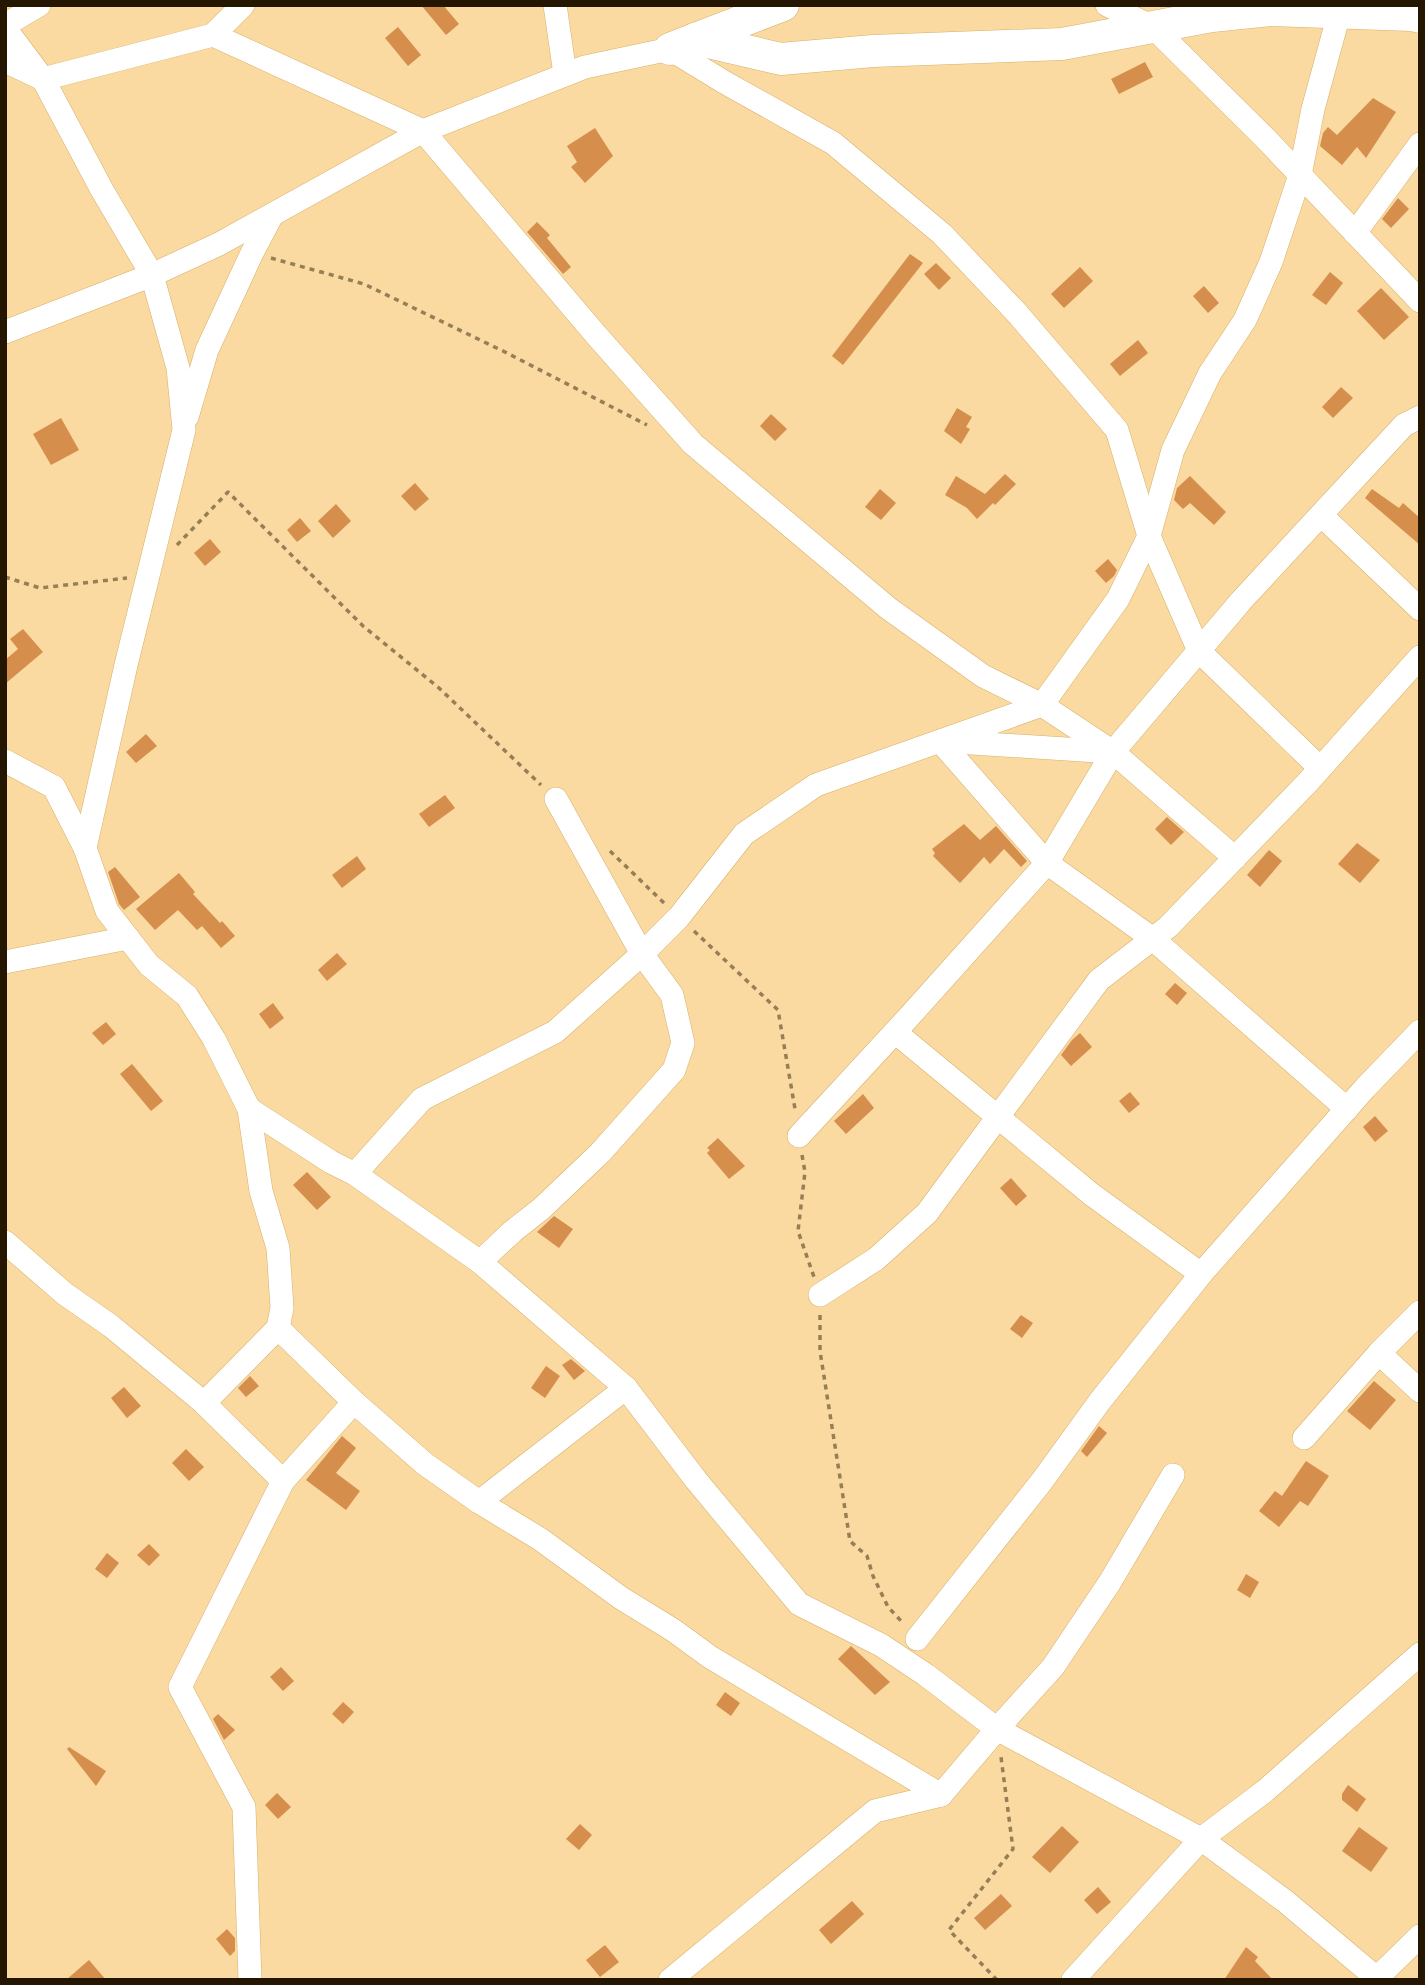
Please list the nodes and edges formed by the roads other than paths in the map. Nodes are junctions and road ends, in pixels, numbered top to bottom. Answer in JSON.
{"nodes":[{"id":1,"x":39,"y":5,"type":"edge"},
{"id":2,"x":243,"y":5,"type":"edge"},
{"id":3,"x":555,"y":5,"type":"edge"},
{"id":4,"x":783,"y":5,"type":"edge"},
{"id":5,"x":1107,"y":5,"type":"edge"},
{"id":6,"x":1272,"y":8,"type":"edge"},
{"id":7,"x":1416,"y":12,"type":"edge"},
{"id":8,"x":1339,"y":13,"type":"junction"},
{"id":9,"x":5,"y":26,"type":"edge"},
{"id":10,"x":1153,"y":27,"type":"junction"},
{"id":11,"x":213,"y":35,"type":"junction"},
{"id":12,"x":683,"y":44,"type":"junction"},
{"id":13,"x":5,"y":61,"type":"edge"},
{"id":14,"x":565,"y":74,"type":"junction"},
{"id":15,"x":43,"y":79,"type":"junction"},
{"id":16,"x":423,"y":131,"type":"junction"},
{"id":17,"x":1420,"y":144,"type":"edge"},
{"id":18,"x":1300,"y":175,"type":"junction"},
{"id":19,"x":272,"y":215,"type":"junction"},
{"id":20,"x":1355,"y":233,"type":"junction"},
{"id":21,"x":152,"y":275,"type":"junction"},
{"id":22,"x":1420,"y":301,"type":"edge"},
{"id":23,"x":5,"y":332,"type":"edge"},
{"id":24,"x":1414,"y":424,"type":"edge"},
{"id":25,"x":184,"y":430,"type":"junction"},
{"id":26,"x":1321,"y":515,"type":"junction"},
{"id":27,"x":1149,"y":536,"type":"junction"},
{"id":28,"x":1420,"y":609,"type":"edge"},
{"id":29,"x":1199,"y":651,"type":"junction"},
{"id":30,"x":1420,"y":657,"type":"edge"},
{"id":31,"x":1042,"y":705,"type":"junction"},
{"id":32,"x":940,"y":741,"type":"junction"},
{"id":33,"x":1113,"y":752,"type":"junction"},
{"id":34,"x":5,"y":761,"type":"edge"},
{"id":35,"x":1320,"y":768,"type":"junction"},
{"id":36,"x":556,"y":799,"type":"dead end"},
{"id":37,"x":85,"y":848,"type":"junction"},
{"id":38,"x":1235,"y":858,"type":"junction"},
{"id":39,"x":1047,"y":863,"type":"junction"},
{"id":40,"x":128,"y":938,"type":"junction"},
{"id":41,"x":1153,"y":939,"type":"junction"},
{"id":42,"x":642,"y":954,"type":"junction"},
{"id":43,"x":5,"y":962,"type":"edge"},
{"id":44,"x":1420,"y":1031,"type":"edge"},
{"id":45,"x":895,"y":1032,"type":"junction"},
{"id":46,"x":249,"y":1109,"type":"junction"},
{"id":47,"x":1347,"y":1109,"type":"junction"},
{"id":48,"x":999,"y":1116,"type":"junction"},
{"id":49,"x":799,"y":1136,"type":"dead end"},
{"id":50,"x":355,"y":1174,"type":"junction"},
{"id":51,"x":5,"y":1242,"type":"edge"},
{"id":52,"x":480,"y":1262,"type":"junction"},
{"id":53,"x":1201,"y":1274,"type":"junction"},
{"id":54,"x":820,"y":1295,"type":"dead end"},
{"id":55,"x":1420,"y":1312,"type":"edge"},
{"id":56,"x":278,"y":1328,"type":"junction"},
{"id":57,"x":1379,"y":1353,"type":"junction"},
{"id":58,"x":626,"y":1388,"type":"junction"},
{"id":59,"x":1420,"y":1391,"type":"edge"},
{"id":60,"x":354,"y":1402,"type":"junction"},
{"id":61,"x":204,"y":1403,"type":"junction"},
{"id":62,"x":1304,"y":1438,"type":"dead end"},
{"id":63,"x":1173,"y":1475,"type":"dead end"},
{"id":64,"x":283,"y":1481,"type":"junction"},
{"id":65,"x":479,"y":1502,"type":"junction"},
{"id":66,"x":917,"y":1639,"type":"dead end"},
{"id":67,"x":1420,"y":1654,"type":"edge"},
{"id":68,"x":998,"y":1729,"type":"junction"},
{"id":69,"x":941,"y":1795,"type":"junction"},
{"id":70,"x":1201,"y":1839,"type":"junction"},
{"id":71,"x":1420,"y":1936,"type":"edge"},
{"id":72,"x":1377,"y":1979,"type":"edge"},
{"id":73,"x":250,"y":1980,"type":"edge"},
{"id":74,"x":670,"y":1980,"type":"edge"},
{"id":75,"x":1073,"y":1980,"type":"edge"}],
"edges":[{"from":1,"to":9,"type":"street"},
{"from":2,"to":11,"type":"street"},
{"from":3,"to":14,"type":"street"},
{"from":4,"to":12,"type":"street"},
{"from":5,"to":10,"type":"street"},
{"from":6,"to":8,"type":"street"},
{"from":6,"to":10,"type":"street"},
{"from":7,"to":8,"type":"street"},
{"from":8,"to":18,"type":"street"},
{"from":9,"to":15,"type":"street"},
{"from":10,"to":12,"type":"street"},
{"from":10,"to":18,"type":"street"},
{"from":11,"to":15,"type":"street"},
{"from":11,"to":16,"type":"street"},
{"from":12,"to":14,"type":"street"},
{"from":12,"to":27,"type":"street"},
{"from":13,"to":15,"type":"street"},
{"from":14,"to":16,"type":"street"},
{"from":15,"to":21,"type":"street"},
{"from":16,"to":19,"type":"street"},
{"from":16,"to":31,"type":"street"},
{"from":17,"to":20,"type":"street"},
{"from":18,"to":20,"type":"street"},
{"from":18,"to":27,"type":"street"},
{"from":19,"to":21,"type":"street"},
{"from":19,"to":25,"type":"street"},
{"from":20,"to":22,"type":"street"},
{"from":21,"to":23,"type":"street"},
{"from":21,"to":25,"type":"street"},
{"from":24,"to":26,"type":"street"},
{"from":25,"to":37,"type":"street"},
{"from":26,"to":28,"type":"street"},
{"from":26,"to":29,"type":"street"},
{"from":27,"to":29,"type":"street"},
{"from":27,"to":31,"type":"street"},
{"from":29,"to":33,"type":"street"},
{"from":29,"to":35,"type":"street"},
{"from":30,"to":35,"type":"street"},
{"from":31,"to":32,"type":"street"},
{"from":31,"to":33,"type":"street"},
{"from":32,"to":33,"type":"street"},
{"from":32,"to":39,"type":"street"},
{"from":32,"to":42,"type":"street"},
{"from":33,"to":38,"type":"street"},
{"from":33,"to":39,"type":"street"},
{"from":34,"to":37,"type":"street"},
{"from":35,"to":38,"type":"street"},
{"from":36,"to":42,"type":"street"},
{"from":37,"to":40,"type":"street"},
{"from":38,"to":41,"type":"street"},
{"from":39,"to":41,"type":"street"},
{"from":39,"to":45,"type":"street"},
{"from":40,"to":43,"type":"street"},
{"from":40,"to":46,"type":"street"},
{"from":41,"to":47,"type":"street"},
{"from":41,"to":48,"type":"street"},
{"from":42,"to":50,"type":"street"},
{"from":42,"to":52,"type":"street"},
{"from":44,"to":47,"type":"street"},
{"from":45,"to":48,"type":"street"},
{"from":45,"to":49,"type":"street"},
{"from":46,"to":50,"type":"street"},
{"from":46,"to":56,"type":"street"},
{"from":47,"to":53,"type":"street"},
{"from":48,"to":53,"type":"street"},
{"from":48,"to":54,"type":"street"},
{"from":50,"to":52,"type":"street"},
{"from":51,"to":61,"type":"street"},
{"from":52,"to":58,"type":"street"},
{"from":53,"to":66,"type":"street"},
{"from":55,"to":57,"type":"street"},
{"from":56,"to":60,"type":"street"},
{"from":56,"to":61,"type":"street"},
{"from":57,"to":59,"type":"street"},
{"from":57,"to":62,"type":"street"},
{"from":58,"to":65,"type":"street"},
{"from":58,"to":68,"type":"street"},
{"from":60,"to":64,"type":"street"},
{"from":60,"to":65,"type":"street"},
{"from":61,"to":64,"type":"street"},
{"from":63,"to":68,"type":"street"},
{"from":64,"to":73,"type":"street"},
{"from":65,"to":69,"type":"street"},
{"from":67,"to":70,"type":"street"},
{"from":68,"to":69,"type":"street"},
{"from":68,"to":70,"type":"street"},
{"from":69,"to":74,"type":"street"},
{"from":70,"to":72,"type":"street"},
{"from":70,"to":75,"type":"street"},
{"from":71,"to":72,"type":"street"}]}
